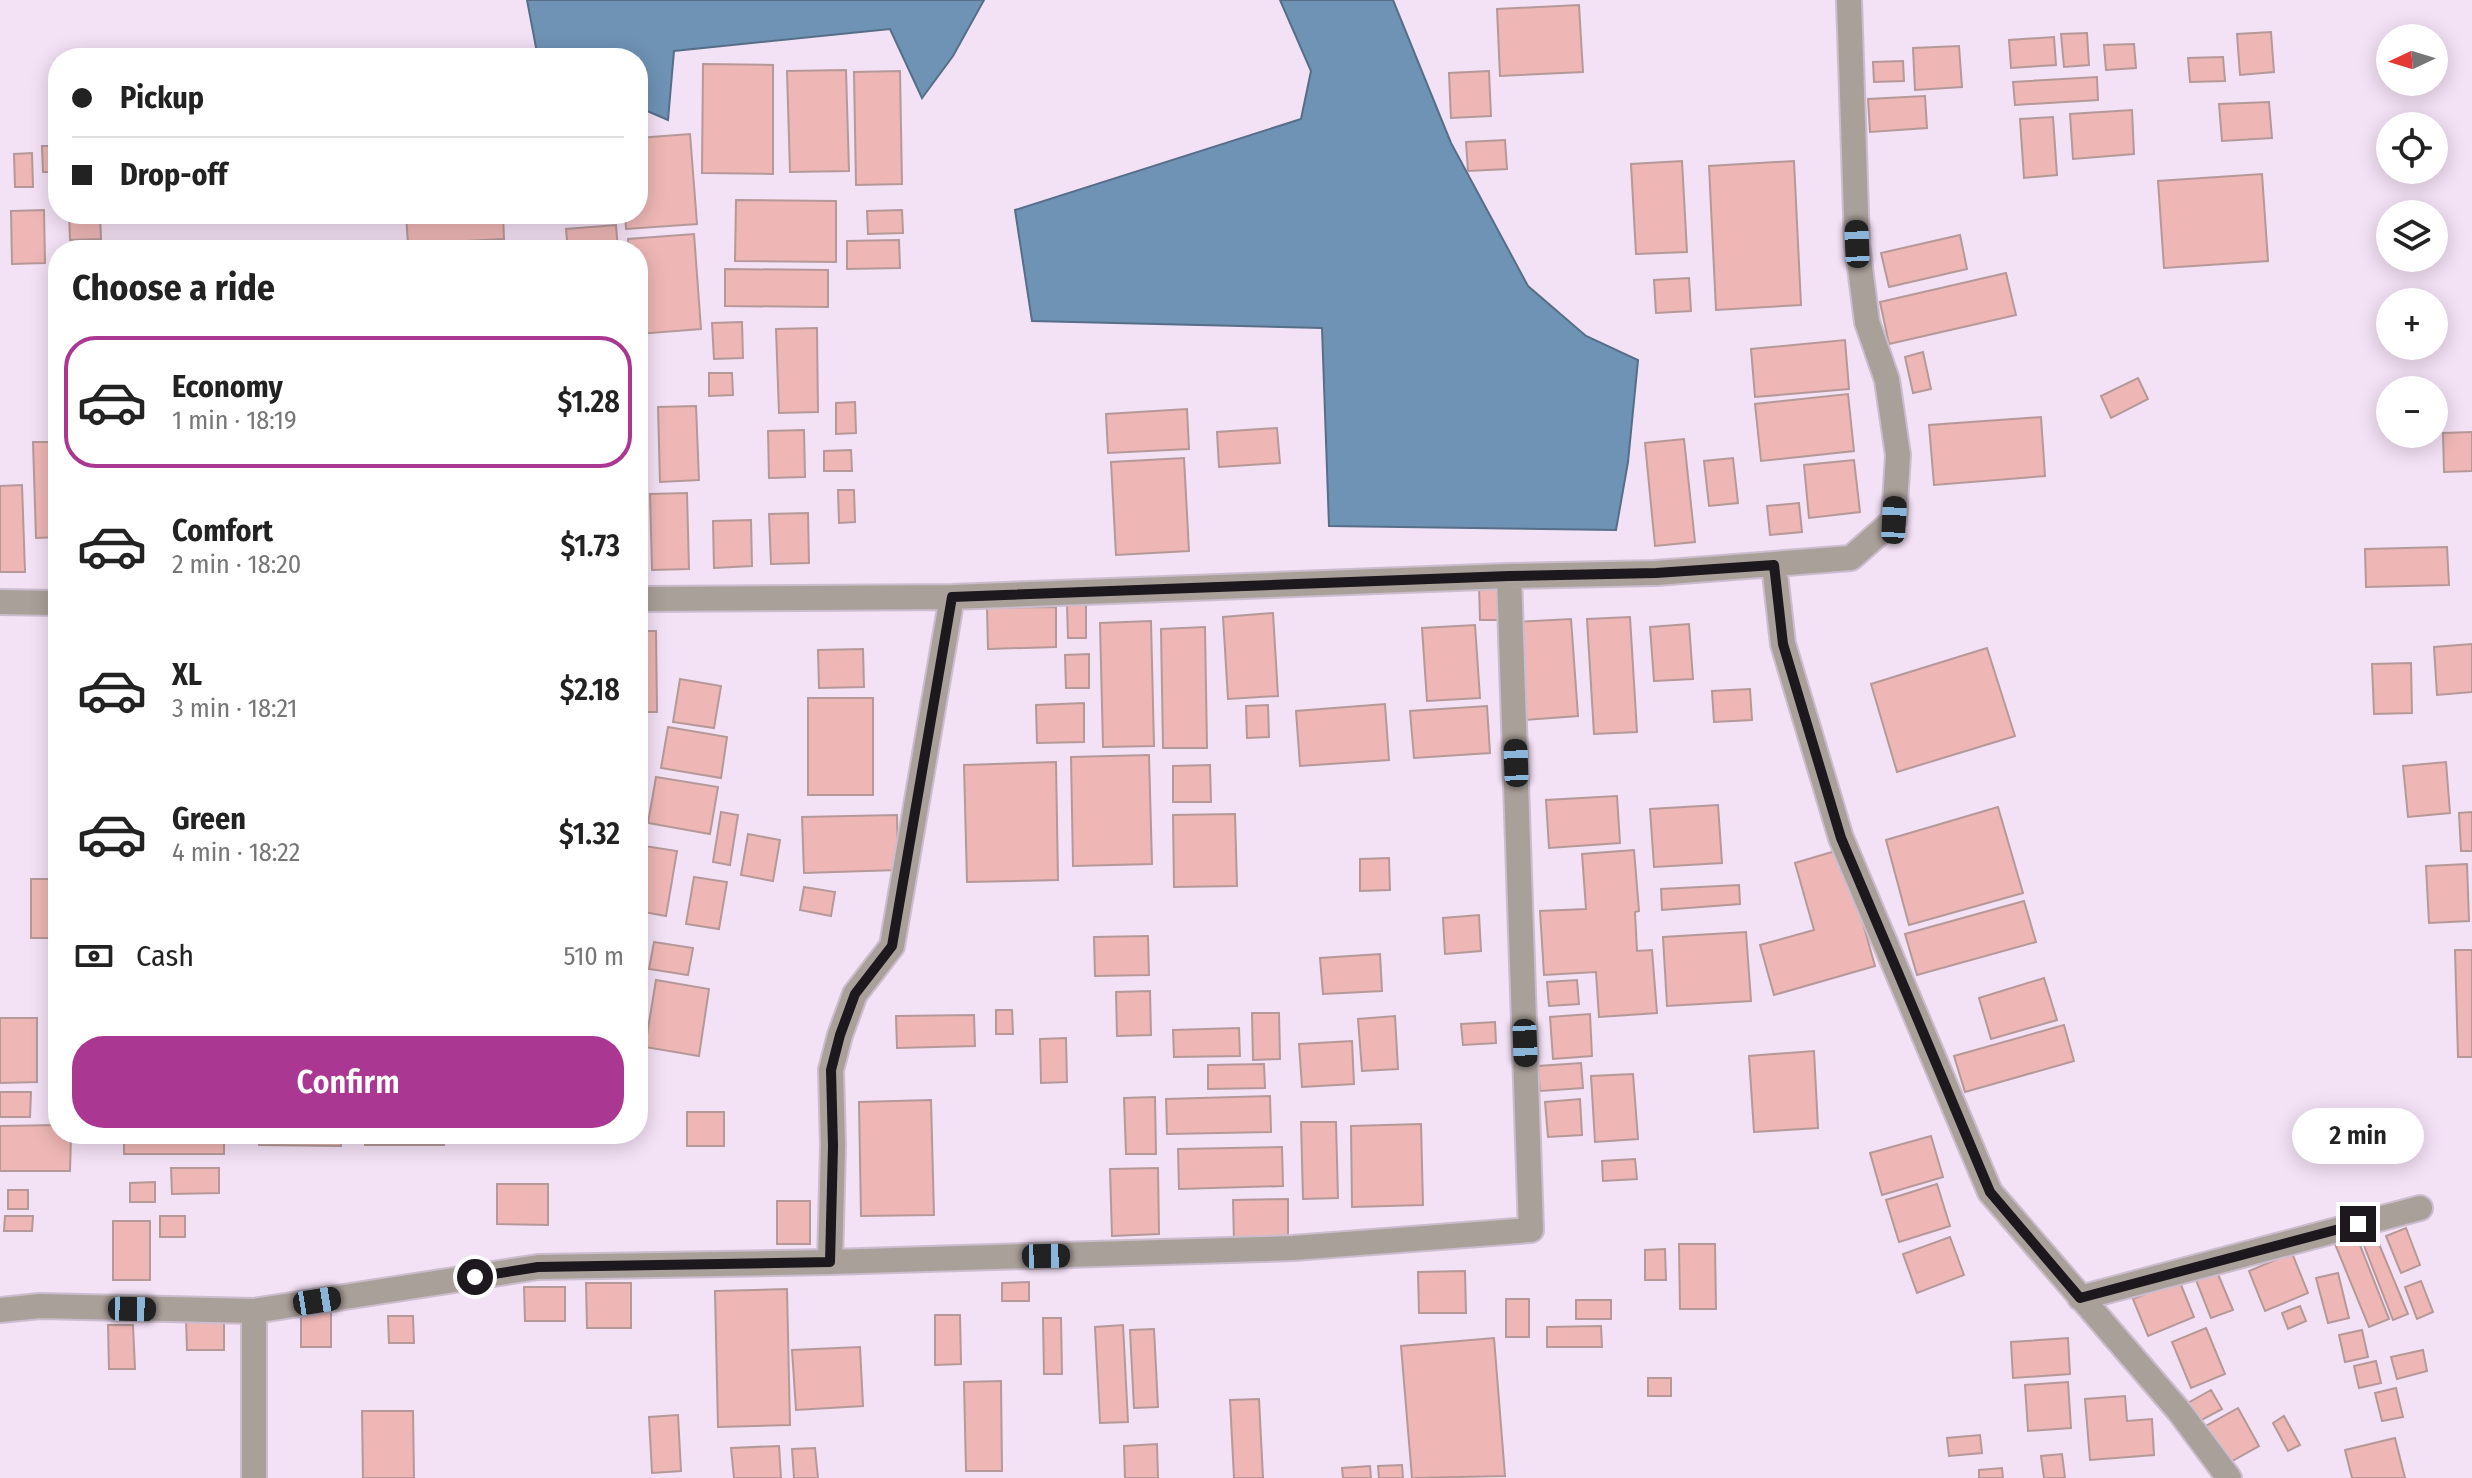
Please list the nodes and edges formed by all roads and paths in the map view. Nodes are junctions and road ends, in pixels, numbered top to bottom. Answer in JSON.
{"nodes":[{"id":1,"x":1849,"y":0,"type":"edge"},
{"id":2,"x":1774,"y":565,"type":"junction"},
{"id":3,"x":1509,"y":576,"type":"junction"},
{"id":4,"x":952,"y":597,"type":"junction"},
{"id":5,"x":648,"y":599,"type":"edge"},
{"id":6,"x":0,"y":602,"type":"edge"},
{"id":7,"x":48,"y":603,"type":"edge"},
{"id":8,"x":2420,"y":1208,"type":"dead end"},
{"id":9,"x":830,"y":1262,"type":"junction"},
{"id":10,"x":2080,"y":1298,"type":"junction"},
{"id":11,"x":0,"y":1310,"type":"edge"},
{"id":12,"x":254,"y":1311,"type":"junction"},
{"id":13,"x":254,"y":1478,"type":"edge"},
{"id":14,"x":2229,"y":1478,"type":"edge"}],
"edges":[{"from":1,"to":2,"type":"street"},
{"from":2,"to":3,"type":"street"},
{"from":2,"to":10,"type":"street"},
{"from":3,"to":4,"type":"street"},
{"from":3,"to":9,"type":"street"},
{"from":4,"to":5,"type":"street"},
{"from":4,"to":9,"type":"street"},
{"from":6,"to":7,"type":"street"},
{"from":8,"to":10,"type":"street"},
{"from":9,"to":12,"type":"street"},
{"from":10,"to":14,"type":"street"},
{"from":11,"to":12,"type":"street"},
{"from":12,"to":13,"type":"street"}]}
